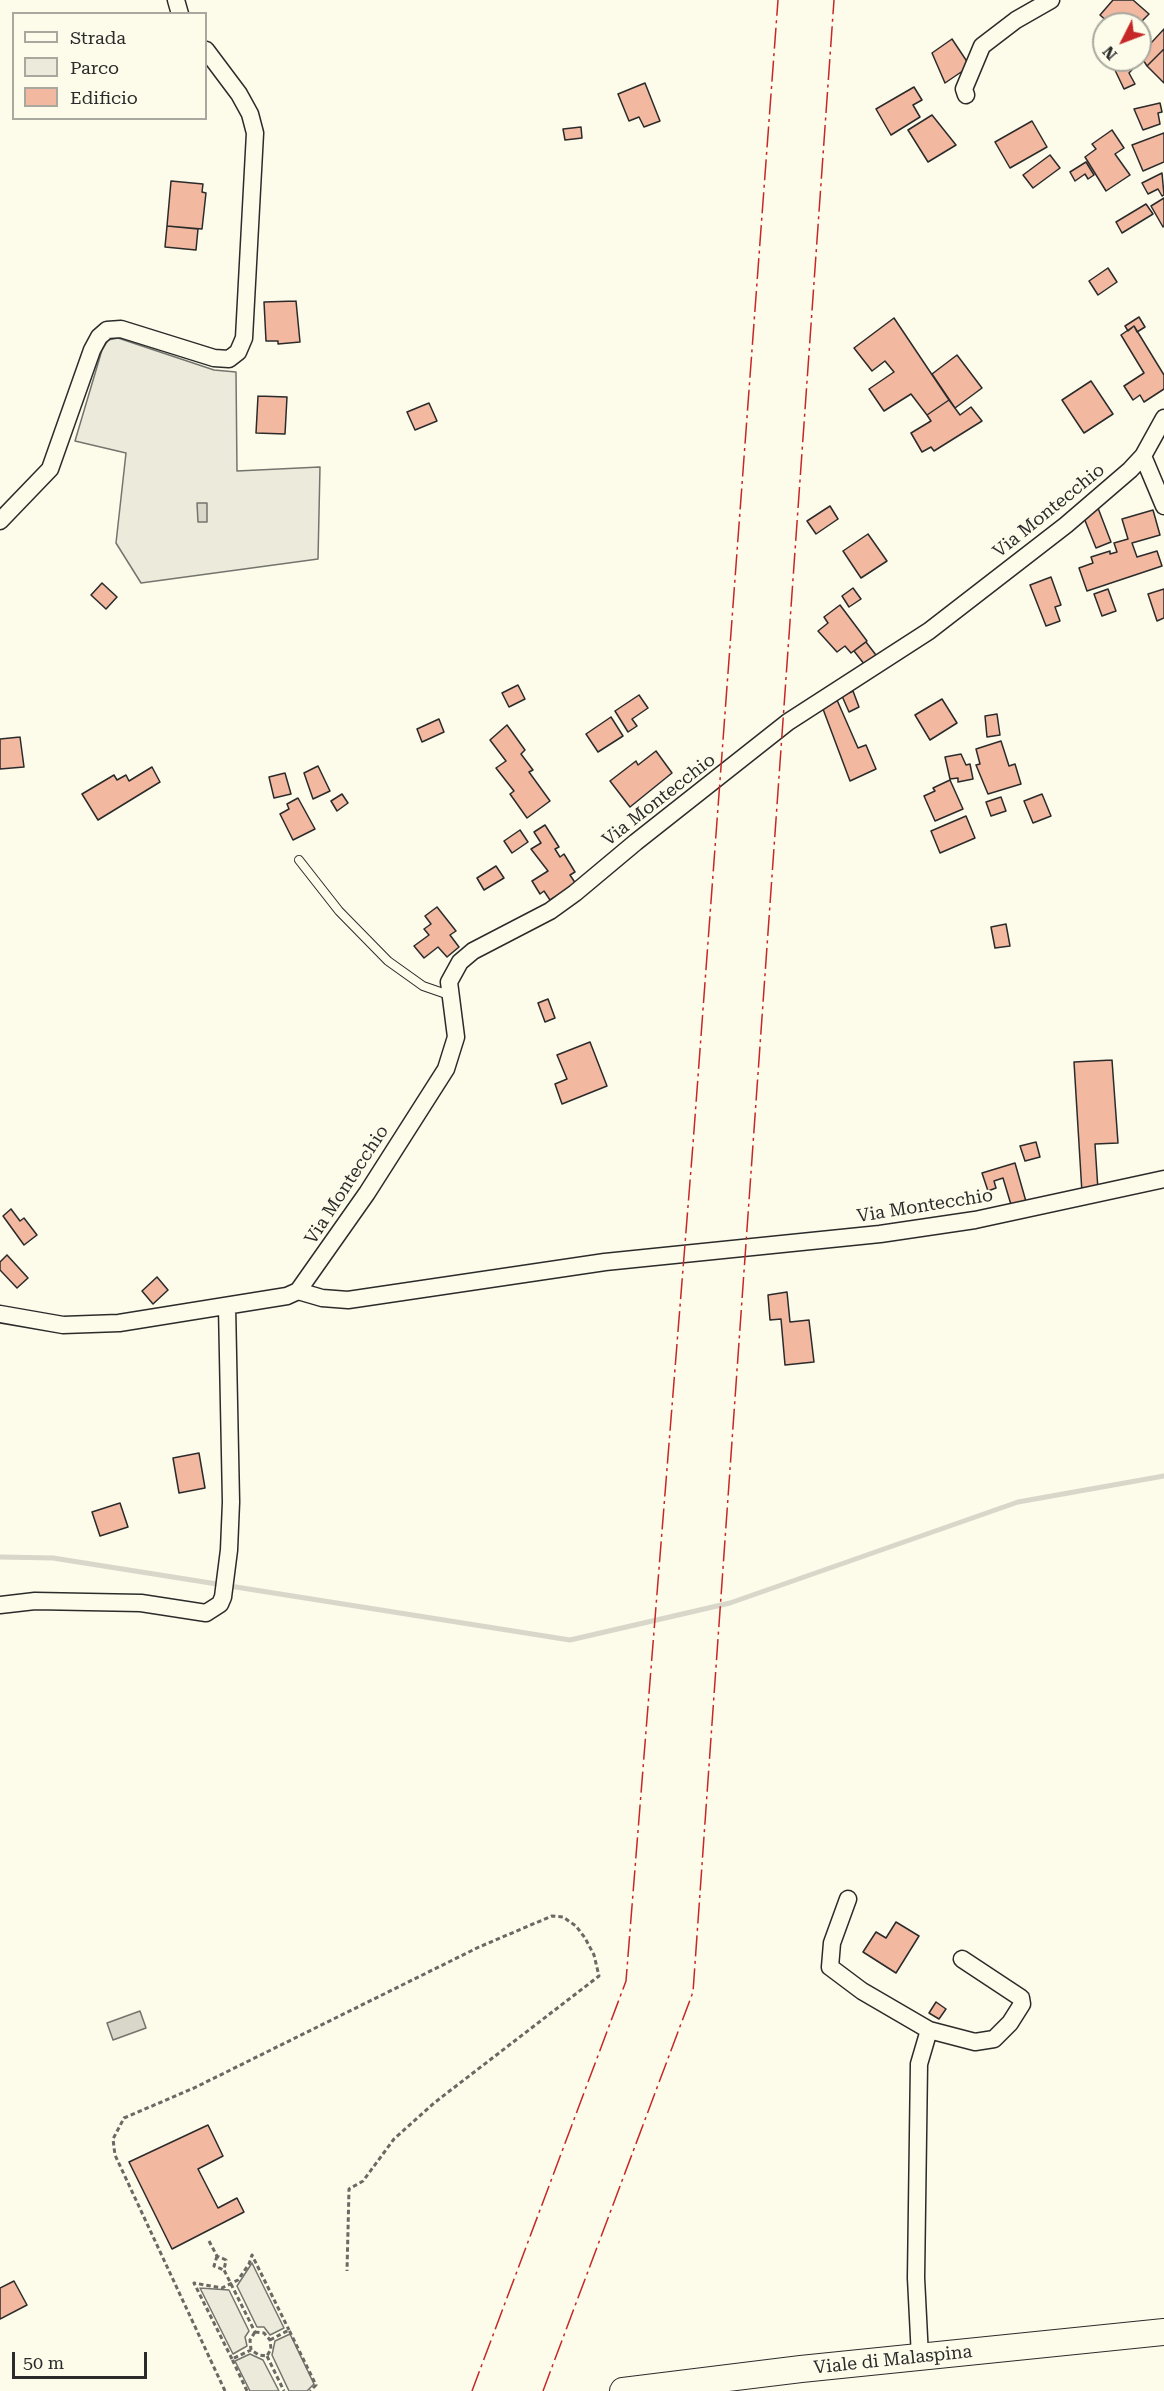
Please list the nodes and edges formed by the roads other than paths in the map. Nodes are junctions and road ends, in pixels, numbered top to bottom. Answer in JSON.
{"nodes":[{"id":1,"x":1051,"y":0,"type":"edge"},
{"id":2,"x":207,"y":51,"type":"edge"},
{"id":3,"x":966,"y":95,"type":"dead end"},
{"id":4,"x":1164,"y":418,"type":"edge"},
{"id":5,"x":1143,"y":456,"type":"junction"},
{"id":6,"x":1164,"y":506,"type":"edge"},
{"id":7,"x":0,"y":521,"type":"edge"},
{"id":8,"x":299,"y":860,"type":"dead end"},
{"id":9,"x":449,"y":995,"type":"junction"},
{"id":10,"x":1164,"y":1179,"type":"edge"},
{"id":11,"x":298,"y":1291,"type":"junction"},
{"id":12,"x":227,"y":1306,"type":"junction"},
{"id":13,"x":0,"y":1314,"type":"edge"},
{"id":14,"x":0,"y":1605,"type":"edge"},
{"id":15,"x":848,"y":1899,"type":"dead end"},
{"id":16,"x":962,"y":1959,"type":"dead end"},
{"id":17,"x":929,"y":2030,"type":"junction"},
{"id":18,"x":1164,"y":2332,"type":"edge"},
{"id":19,"x":920,"y":2357,"type":"junction"},
{"id":20,"x":623,"y":2391,"type":"edge"}],
"edges":[{"from":1,"to":3,"type":"street"},
{"from":2,"to":7,"type":"street"},
{"from":4,"to":5,"type":"street","name":"Via Montecchio"},
{"from":5,"to":6,"type":"street"},
{"from":5,"to":9,"type":"street","name":"Via Montecchio"},
{"from":8,"to":9,"type":"lane"},
{"from":9,"to":11,"type":"street","name":"Via Montecchio"},
{"from":10,"to":11,"type":"street","name":"Via Montecchio"},
{"from":11,"to":12,"type":"street","name":"Via Montecchio"},
{"from":12,"to":13,"type":"street","name":"Via Montecchio"},
{"from":12,"to":14,"type":"street"},
{"from":15,"to":17,"type":"street"},
{"from":16,"to":17,"type":"street"},
{"from":17,"to":19,"type":"street"},
{"from":18,"to":19,"type":"main road","name":"Viale di Malaspina"},
{"from":19,"to":20,"type":"main road","name":"Viale di Malaspina"}]}
